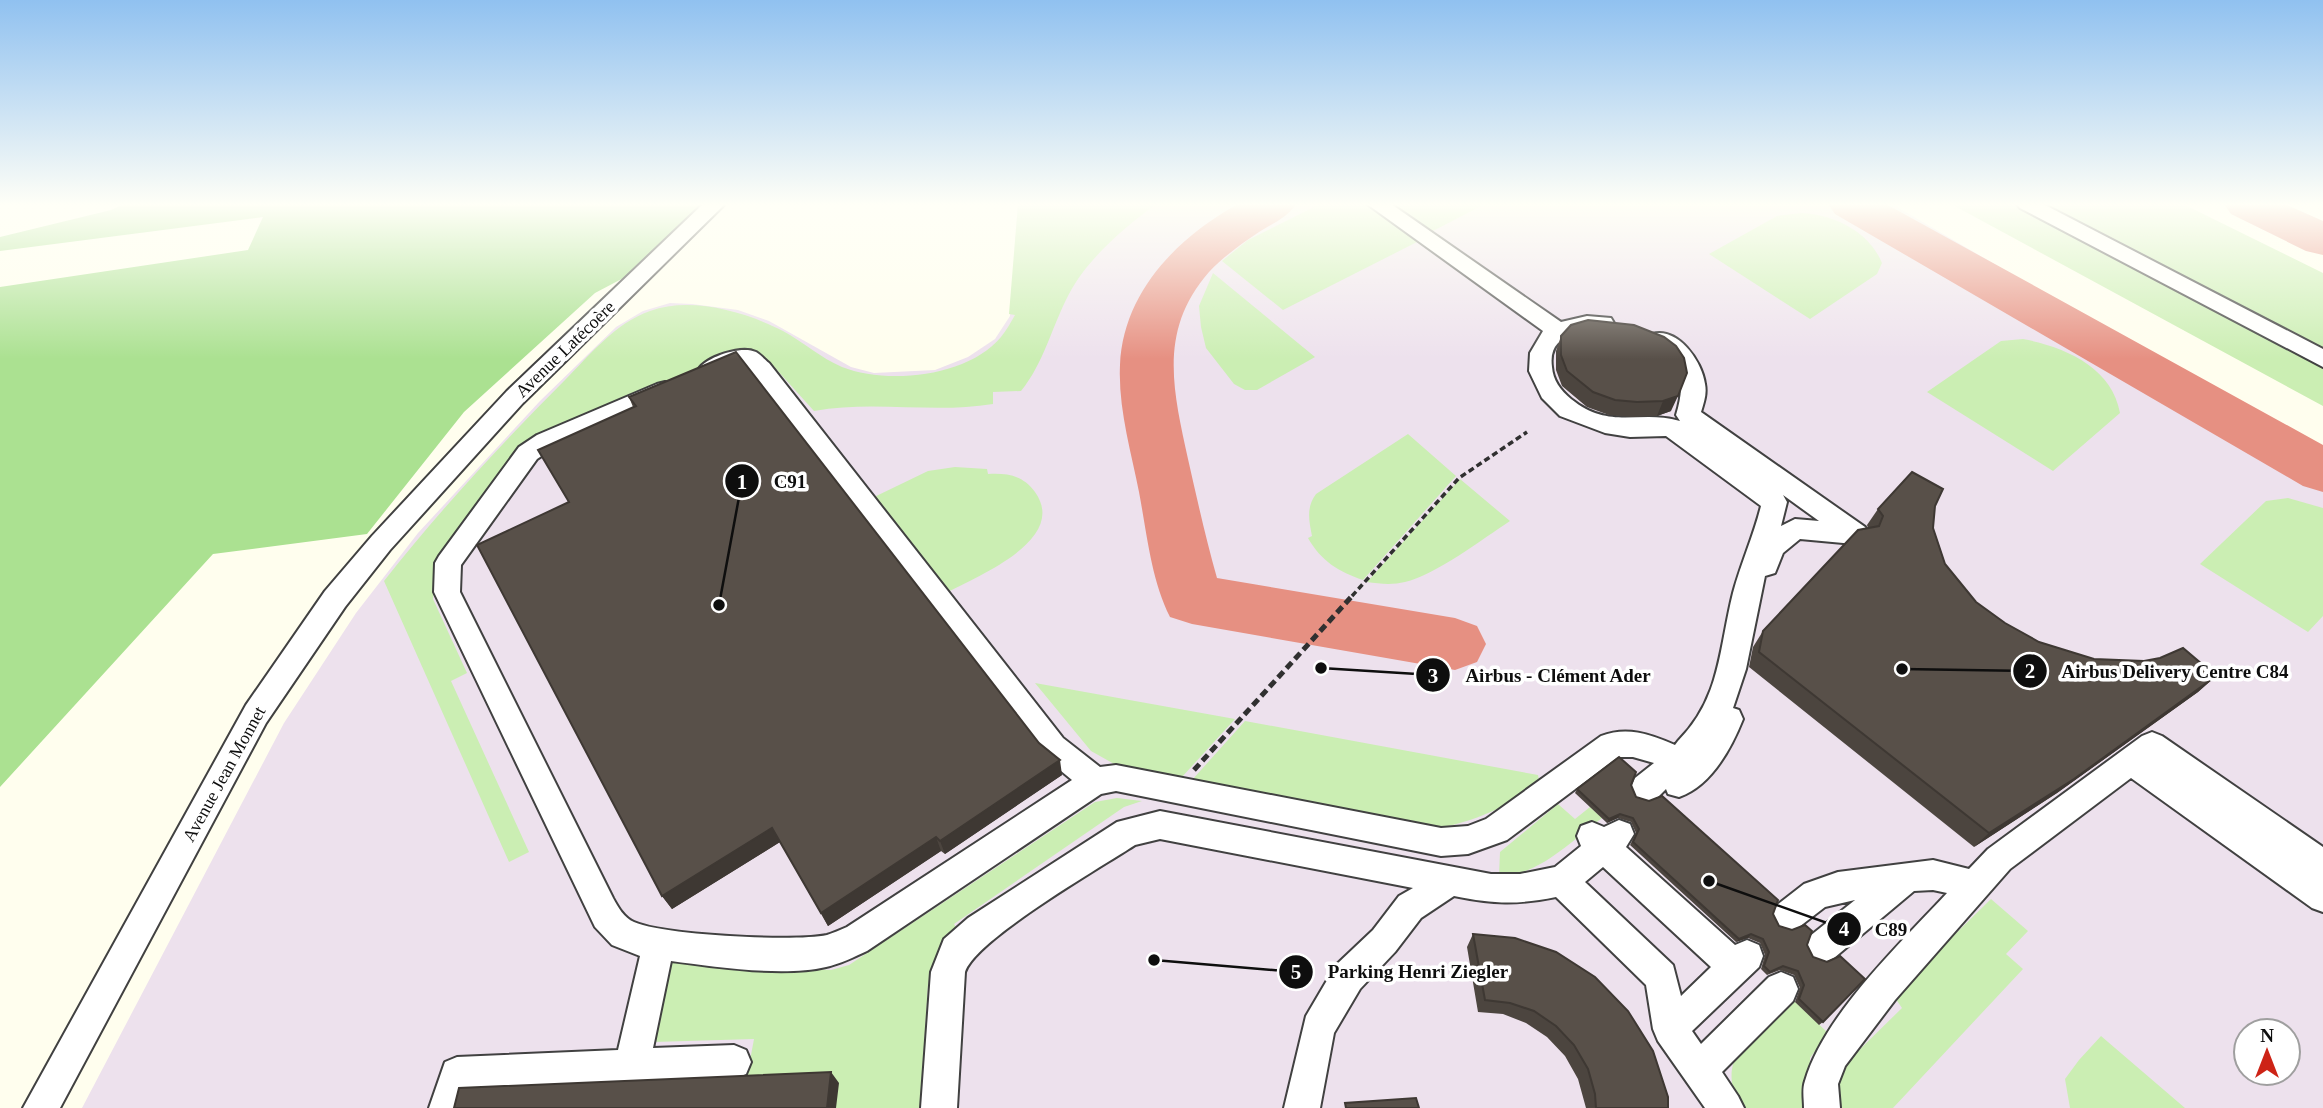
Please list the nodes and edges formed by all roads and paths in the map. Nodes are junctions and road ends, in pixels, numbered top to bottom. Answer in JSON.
{"nodes":[{"id":1,"x":661,"y":256,"type":"edge"},
{"id":2,"x":1450,"y":256,"type":"edge"},
{"id":3,"x":2126,"y":256,"type":"edge"},
{"id":4,"x":1557,"y":331,"type":"junction"},
{"id":5,"x":2323,"y":359,"type":"edge"},
{"id":6,"x":1527,"y":432,"type":"dead end"},
{"id":7,"x":450,"y":469,"type":"joint"},
{"id":8,"x":1809,"y":501,"type":"junction"},
{"id":9,"x":1772,"y":515,"type":"junction"},
{"id":10,"x":1856,"y":534,"type":"joint"},
{"id":11,"x":2141,"y":753,"type":"junction"},
{"id":12,"x":1685,"y":767,"type":"junction"},
{"id":13,"x":1095,"y":781,"type":"junction"},
{"id":14,"x":1177,"y":790,"type":"junction"},
{"id":15,"x":1653,"y":794,"type":"dead end"},
{"id":16,"x":1605,"y":834,"type":"junction"},
{"id":17,"x":2323,"y":864,"type":"edge"},
{"id":18,"x":1907,"y":877,"type":"junction"},
{"id":19,"x":1448,"y":881,"type":"junction"},
{"id":20,"x":1562,"y":881,"type":"junction"},
{"id":21,"x":1976,"y":886,"type":"junction"},
{"id":22,"x":1520,"y":889,"type":"junction"},
{"id":23,"x":2323,"y":897,"type":"edge"},
{"id":24,"x":1788,"y":916,"type":"dead end"},
{"id":25,"x":659,"y":943,"type":"junction"},
{"id":26,"x":1822,"y":947,"type":"dead end"},
{"id":27,"x":1781,"y":989,"type":"dead end"},
{"id":28,"x":1670,"y":1030,"type":"junction"},
{"id":29,"x":734,"y":1062,"type":"dead end"},
{"id":30,"x":632,"y":1066,"type":"junction"},
{"id":31,"x":1700,"y":1069,"type":"junction"},
{"id":32,"x":41,"y":1108,"type":"edge"},
{"id":33,"x":447,"y":1108,"type":"edge"},
{"id":34,"x":939,"y":1108,"type":"edge"},
{"id":35,"x":1302,"y":1108,"type":"edge"},
{"id":36,"x":1726,"y":1108,"type":"edge"},
{"id":37,"x":1822,"y":1108,"type":"edge"}],
"edges":[{"from":1,"to":7,"type":"street","name":"Avenue Latécoère"},
{"from":2,"to":4,"type":"street"},
{"from":3,"to":5,"type":"lane"},
{"from":4,"to":8,"type":"street"},
{"from":4,"to":9,"type":"street"},
{"from":6,"to":14,"type":"path"},
{"from":7,"to":32,"type":"street","name":"Avenue Jean Monnet"},
{"from":8,"to":9,"type":"street"},
{"from":8,"to":10,"type":"lane"},
{"from":9,"to":12,"type":"street"},
{"from":10,"to":12,"type":"street"},
{"from":11,"to":17,"type":"street"},
{"from":11,"to":21,"type":"street"},
{"from":11,"to":23,"type":"street"},
{"from":12,"to":14,"type":"street"},
{"from":12,"to":15,"type":"street"},
{"from":13,"to":14,"type":"street"},
{"from":13,"to":25,"type":"street"},
{"from":13,"to":25,"type":"street"},
{"from":16,"to":20,"type":"street"},
{"from":16,"to":22,"type":"street"},
{"from":16,"to":28,"type":"street"},
{"from":18,"to":21,"type":"street"},
{"from":18,"to":24,"type":"lane"},
{"from":18,"to":26,"type":"lane"},
{"from":19,"to":22,"type":"street"},
{"from":19,"to":34,"type":"street"},
{"from":19,"to":35,"type":"street"},
{"from":20,"to":22,"type":"street"},
{"from":20,"to":28,"type":"street"},
{"from":21,"to":37,"type":"street"},
{"from":25,"to":30,"type":"street"},
{"from":27,"to":31,"type":"lane"},
{"from":28,"to":31,"type":"lane"},
{"from":29,"to":30,"type":"street"},
{"from":30,"to":33,"type":"street"},
{"from":31,"to":36,"type":"lane"}]}
